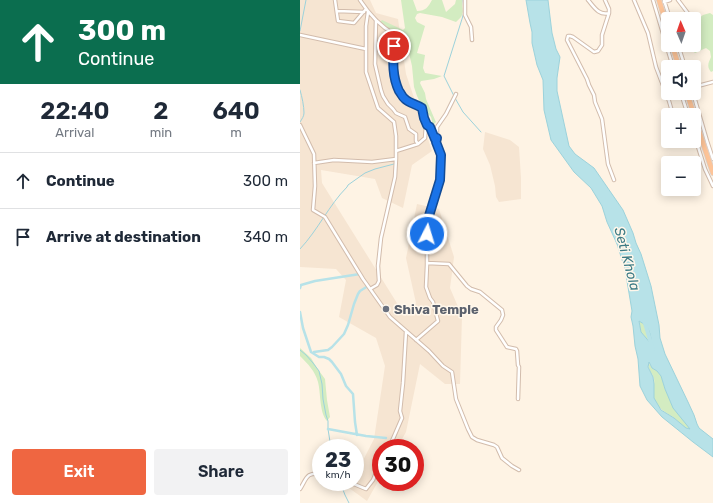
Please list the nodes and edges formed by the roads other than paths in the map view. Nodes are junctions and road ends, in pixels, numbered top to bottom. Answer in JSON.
{"nodes":[{"id":1,"x":335,"y":0,"type":"edge"},
{"id":2,"x":360,"y":0,"type":"edge"},
{"id":3,"x":465,"y":0,"type":"edge"},
{"id":4,"x":588,"y":0,"type":"edge"},
{"id":5,"x":605,"y":0,"type":"edge"},
{"id":6,"x":634,"y":0,"type":"edge"},
{"id":7,"x":653,"y":0,"type":"edge"},
{"id":8,"x":670,"y":0,"type":"edge"},
{"id":9,"x":678,"y":0,"type":"edge"},
{"id":10,"x":662,"y":1,"type":"edge"},
{"id":11,"x":367,"y":10,"type":"junction"},
{"id":12,"x":337,"y":11,"type":"junction"},
{"id":13,"x":364,"y":12,"type":"junction"},
{"id":14,"x":664,"y":12,"type":"edge"},
{"id":15,"x":667,"y":12,"type":"edge"},
{"id":16,"x":687,"y":12,"type":"edge"},
{"id":17,"x":609,"y":13,"type":"junction"},
{"id":18,"x":376,"y":20,"type":"junction"},
{"id":19,"x":300,"y":35,"type":"edge"},
{"id":20,"x":472,"y":40,"type":"dead end"},
{"id":21,"x":366,"y":49,"type":"junction"},
{"id":22,"x":671,"y":60,"type":"edge"},
{"id":23,"x":713,"y":82,"type":"edge"},
{"id":24,"x":701,"y":85,"type":"edge"},
{"id":25,"x":456,"y":94,"type":"dead end"},
{"id":26,"x":695,"y":100,"type":"edge"},
{"id":27,"x":671,"y":108,"type":"edge"},
{"id":28,"x":300,"y":125,"type":"edge"},
{"id":29,"x":427,"y":125,"type":"junction"},
{"id":30,"x":437,"y":138,"type":"junction"},
{"id":31,"x":701,"y":138,"type":"edge"},
{"id":32,"x":702,"y":141,"type":"joint"},
{"id":33,"x":418,"y":144,"type":"junction"},
{"id":34,"x":699,"y":148,"type":"edge"},
{"id":35,"x":396,"y":151,"type":"junction"},
{"id":36,"x":396,"y":159,"type":"junction"},
{"id":37,"x":713,"y":160,"type":"edge"},
{"id":38,"x":314,"y":163,"type":"junction"},
{"id":39,"x":713,"y":172,"type":"edge"},
{"id":40,"x":614,"y":180,"type":"dead end"},
{"id":41,"x":713,"y":186,"type":"edge"},
{"id":42,"x":427,"y":263,"type":"junction"},
{"id":43,"x":370,"y":289,"type":"junction"},
{"id":44,"x":406,"y":331,"type":"junction"},
{"id":45,"x":416,"y":340,"type":"junction"},
{"id":46,"x":518,"y":399,"type":"dead end"},
{"id":47,"x":393,"y":439,"type":"edge"},
{"id":48,"x":519,"y":470,"type":"dead end"},
{"id":49,"x":312,"y":473,"type":"edge"},
{"id":50,"x":372,"y":481,"type":"edge"},
{"id":51,"x":364,"y":488,"type":"edge"},
{"id":52,"x":300,"y":489,"type":"edge"}],
"edges":[{"from":1,"to":12,"type":"street"},
{"from":2,"to":11,"type":"street"},
{"from":3,"to":20,"type":"street"},
{"from":4,"to":17,"type":"street"},
{"from":5,"to":17,"type":"street"},
{"from":6,"to":27,"type":"street"},
{"from":7,"to":22,"type":"street"},
{"from":8,"to":10,"type":"street"},
{"from":9,"to":16,"type":"street"},
{"from":10,"to":14,"type":"highway"},
{"from":10,"to":15,"type":"street"},
{"from":11,"to":13,"type":"street"},
{"from":11,"to":18,"type":"street"},
{"from":11,"to":21,"type":"street"},
{"from":12,"to":13,"type":"street"},
{"from":12,"to":13,"type":"street"},
{"from":17,"to":40,"type":"street"},
{"from":18,"to":29,"type":"street"},
{"from":18,"to":33,"type":"street"},
{"from":19,"to":21,"type":"street"},
{"from":21,"to":35,"type":"street"},
{"from":23,"to":24,"type":"street"},
{"from":25,"to":30,"type":"street"},
{"from":26,"to":37,"type":"street"},
{"from":28,"to":38,"type":"street"},
{"from":29,"to":30,"type":"street"},
{"from":29,"to":33,"type":"street"},
{"from":30,"to":42,"type":"street"},
{"from":31,"to":32,"type":"highway"},
{"from":32,"to":39,"type":"highway"},
{"from":33,"to":35,"type":"street"},
{"from":34,"to":41,"type":"street"},
{"from":35,"to":36,"type":"street"},
{"from":36,"to":38,"type":"street"},
{"from":36,"to":43,"type":"street"},
{"from":38,"to":43,"type":"street"},
{"from":42,"to":45,"type":"street"},
{"from":42,"to":46,"type":"street"},
{"from":43,"to":44,"type":"street"},
{"from":44,"to":45,"type":"street"},
{"from":44,"to":47,"type":"street"},
{"from":45,"to":48,"type":"street"},
{"from":49,"to":52,"type":"street"},
{"from":50,"to":51,"type":"street"}]}
